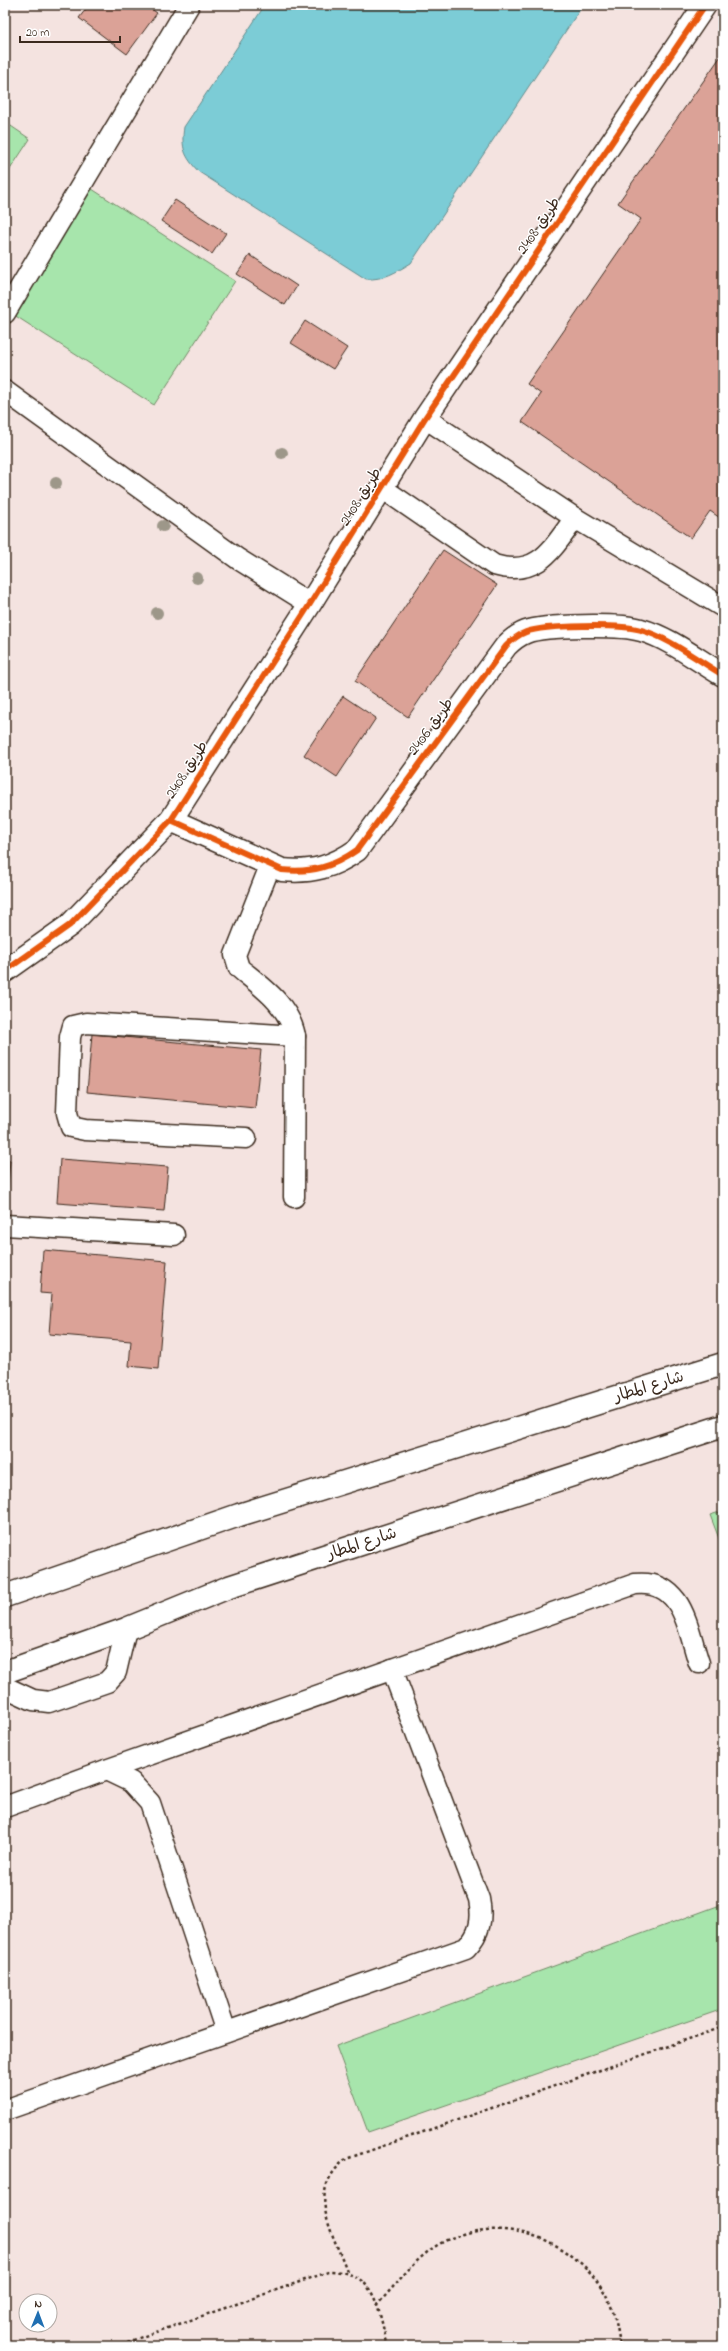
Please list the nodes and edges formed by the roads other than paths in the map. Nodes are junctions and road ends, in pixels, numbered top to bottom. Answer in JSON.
{"nodes":[{"id":1,"x":189,"y":5,"type":"edge"},
{"id":2,"x":705,"y":5,"type":"edge"},
{"id":3,"x":5,"y":313,"type":"edge"},
{"id":4,"x":5,"y":391,"type":"edge"},
{"id":5,"x":425,"y":418,"type":"junction"},
{"id":6,"x":382,"y":488,"type":"junction"},
{"id":7,"x":575,"y":518,"type":"junction"},
{"id":8,"x":310,"y":604,"type":"junction"},
{"id":9,"x":723,"y":607,"type":"edge"},
{"id":10,"x":723,"y":675,"type":"edge"},
{"id":11,"x":171,"y":820,"type":"junction"},
{"id":12,"x":270,"y":866,"type":"junction"},
{"id":13,"x":5,"y":971,"type":"edge"},
{"id":14,"x":295,"y":1036,"type":"junction"},
{"id":15,"x":246,"y":1138,"type":"dead end"},
{"id":16,"x":294,"y":1197,"type":"dead end"},
{"id":17,"x":5,"y":1226,"type":"edge"},
{"id":18,"x":174,"y":1235,"type":"dead end"},
{"id":19,"x":723,"y":1364,"type":"edge"},
{"id":20,"x":723,"y":1426,"type":"edge"},
{"id":21,"x":5,"y":1596,"type":"edge"},
{"id":22,"x":126,"y":1629,"type":"junction"},
{"id":23,"x":700,"y":1662,"type":"dead end"},
{"id":24,"x":392,"y":1669,"type":"junction"},
{"id":25,"x":5,"y":1672,"type":"edge"},
{"id":26,"x":5,"y":1688,"type":"edge"},
{"id":27,"x":106,"y":1770,"type":"junction"},
{"id":28,"x":5,"y":1807,"type":"edge"},
{"id":29,"x":226,"y":2032,"type":"junction"},
{"id":30,"x":5,"y":2110,"type":"edge"}],
"edges":[{"from":1,"to":3,"type":"lane"},
{"from":2,"to":5,"type":"street","name":"طريق 2408"},
{"from":4,"to":8,"type":"lane"},
{"from":5,"to":6,"type":"street","name":"طريق 2408"},
{"from":5,"to":7,"type":"lane"},
{"from":6,"to":7,"type":"lane"},
{"from":6,"to":8,"type":"street","name":"طريق 2408"},
{"from":7,"to":9,"type":"lane"},
{"from":8,"to":11,"type":"street","name":"طريق 2408"},
{"from":10,"to":12,"type":"street","name":"طريق 2406"},
{"from":11,"to":12,"type":"street","name":"طريق 2406"},
{"from":11,"to":13,"type":"street","name":"طريق 2408"},
{"from":12,"to":14,"type":"lane"},
{"from":14,"to":15,"type":"lane"},
{"from":14,"to":16,"type":"lane"},
{"from":17,"to":18,"type":"lane"},
{"from":19,"to":21,"type":"street","name":"شارع المطار"},
{"from":20,"to":22,"type":"street","name":"شارع المطار"},
{"from":22,"to":25,"type":"street","name":"شارع المطار"},
{"from":22,"to":26,"type":"lane"},
{"from":23,"to":24,"type":"lane"},
{"from":24,"to":27,"type":"lane"},
{"from":24,"to":29,"type":"lane"},
{"from":27,"to":28,"type":"lane"},
{"from":27,"to":29,"type":"lane"},
{"from":29,"to":30,"type":"lane"}]}
